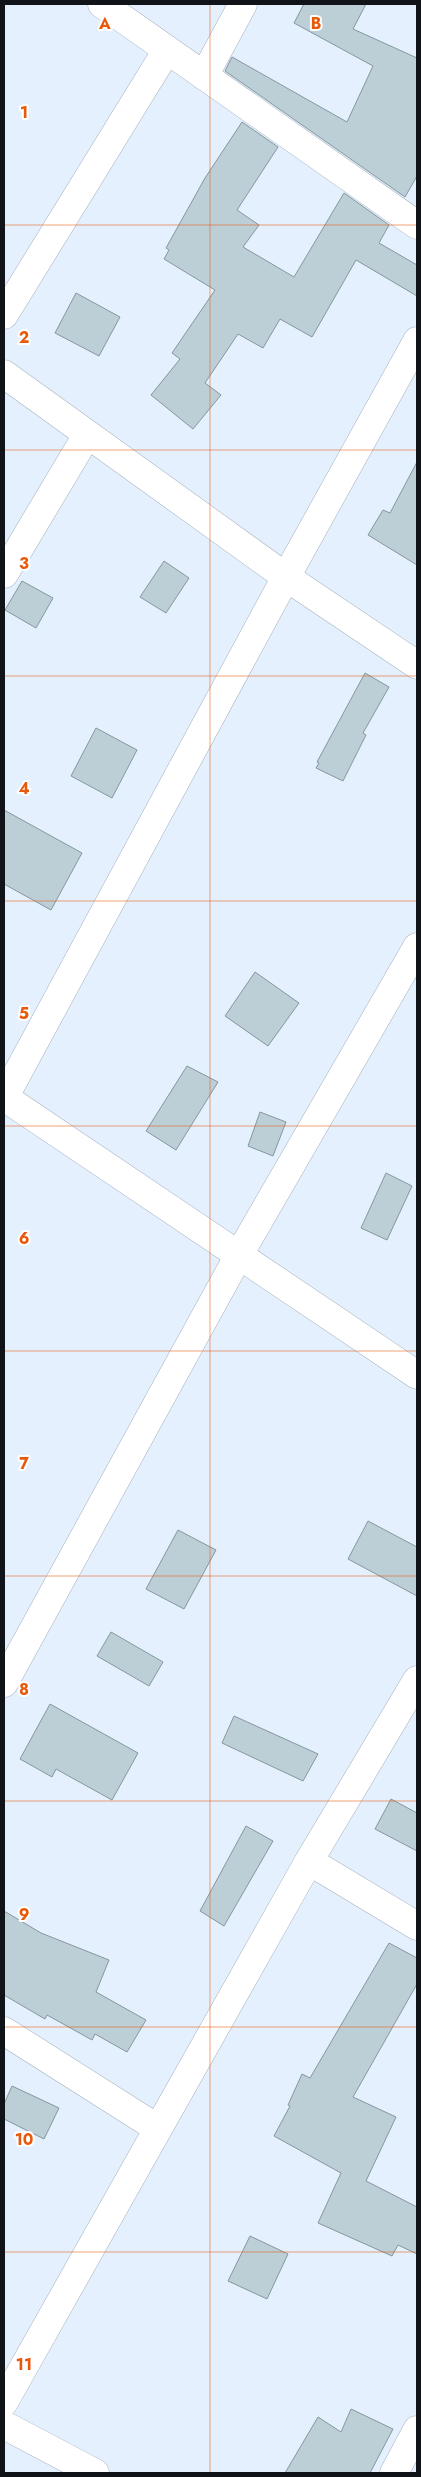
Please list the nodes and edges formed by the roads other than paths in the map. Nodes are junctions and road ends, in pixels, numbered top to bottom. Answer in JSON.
{"nodes":[{"id":1,"x":102,"y":4,"type":"edge"},
{"id":2,"x":243,"y":4,"type":"edge"},
{"id":3,"x":167,"y":50,"type":"junction"},
{"id":4,"x":204,"y":76,"type":"junction"},
{"id":5,"x":417,"y":224,"type":"edge"},
{"id":6,"x":4,"y":315,"type":"edge"},
{"id":7,"x":417,"y":341,"type":"edge"},
{"id":8,"x":4,"y":374,"type":"edge"},
{"id":9,"x":87,"y":435,"type":"junction"},
{"id":10,"x":4,"y":574,"type":"edge"},
{"id":11,"x":286,"y":577,"type":"junction"},
{"id":12,"x":417,"y":665,"type":"edge"},
{"id":13,"x":417,"y":948,"type":"edge"},
{"id":14,"x":4,"y":1097,"type":"edge"},
{"id":15,"x":239,"y":1255,"type":"junction"},
{"id":16,"x":417,"y":1375,"type":"edge"},
{"id":17,"x":417,"y":1680,"type":"edge"},
{"id":18,"x":4,"y":1682,"type":"edge"},
{"id":19,"x":309,"y":1861,"type":"junction"},
{"id":20,"x":417,"y":1926,"type":"edge"},
{"id":21,"x":4,"y":2031,"type":"edge"},
{"id":22,"x":157,"y":2128,"type":"junction"},
{"id":23,"x":4,"y":2402,"type":"edge"},
{"id":24,"x":4,"y":2425,"type":"edge"},
{"id":25,"x":417,"y":2430,"type":"edge"},
{"id":26,"x":95,"y":2473,"type":"edge"},
{"id":27,"x":394,"y":2473,"type":"edge"}],
"edges":[{"from":1,"to":3,"type":"street"},
{"from":2,"to":4,"type":"street"},
{"from":3,"to":4,"type":"street"},
{"from":3,"to":6,"type":"street"},
{"from":4,"to":5,"type":"street"},
{"from":7,"to":11,"type":"street"},
{"from":8,"to":9,"type":"street"},
{"from":9,"to":10,"type":"street"},
{"from":9,"to":11,"type":"street"},
{"from":11,"to":12,"type":"street"},
{"from":11,"to":14,"type":"street"},
{"from":13,"to":15,"type":"street"},
{"from":14,"to":15,"type":"street"},
{"from":15,"to":16,"type":"street"},
{"from":15,"to":18,"type":"street"},
{"from":17,"to":19,"type":"street"},
{"from":19,"to":20,"type":"street"},
{"from":19,"to":22,"type":"street"},
{"from":21,"to":22,"type":"street"},
{"from":22,"to":23,"type":"street"},
{"from":24,"to":26,"type":"street"},
{"from":25,"to":27,"type":"street"}]}
